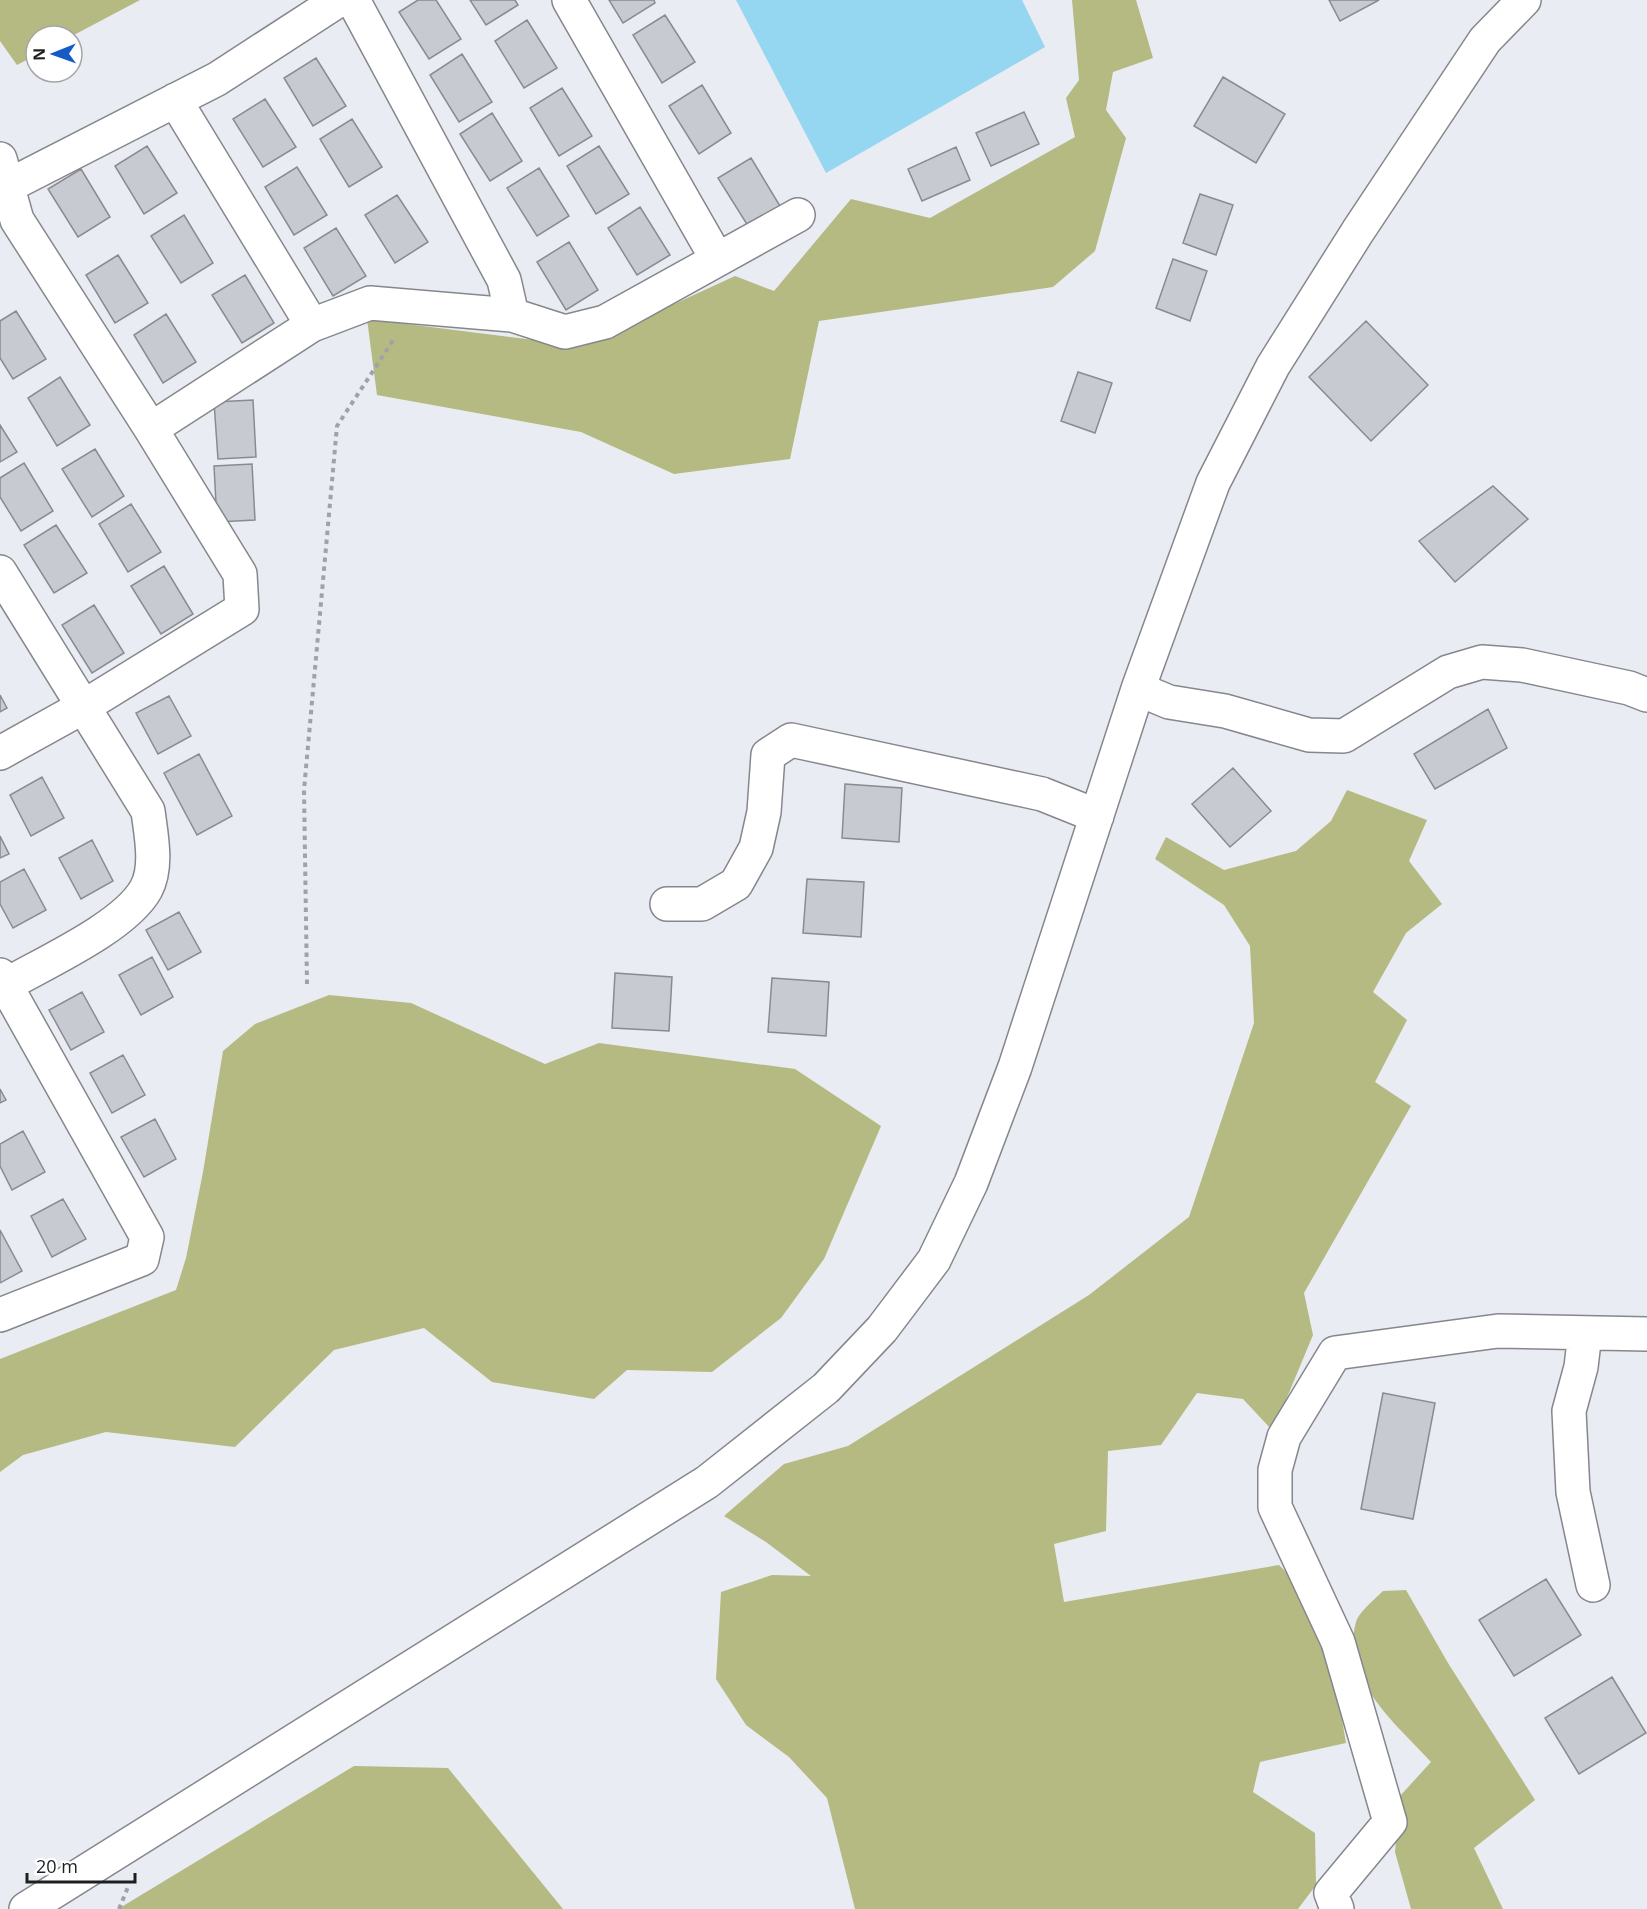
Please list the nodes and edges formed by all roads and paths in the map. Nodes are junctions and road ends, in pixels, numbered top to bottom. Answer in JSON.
{"nodes":[{"id":1,"x":339,"y":0,"type":"edge"},
{"id":2,"x":352,"y":0,"type":"edge"},
{"id":3,"x":569,"y":0,"type":"edge"},
{"id":4,"x":1524,"y":0,"type":"edge"},
{"id":5,"x":175,"y":100,"type":"junction"},
{"id":6,"x":2,"y":178,"type":"edge"},
{"id":7,"x":798,"y":216,"type":"dead end"},
{"id":8,"x":717,"y":260,"type":"junction"},
{"id":9,"x":414,"y":308,"type":"junction"},
{"id":10,"x":512,"y":315,"type":"junction"},
{"id":11,"x":312,"y":324,"type":"junction"},
{"id":12,"x":151,"y":429,"type":"junction"},
{"id":13,"x":0,"y":572,"type":"edge"},
{"id":14,"x":1138,"y":690,"type":"junction"},
{"id":15,"x":1647,"y":694,"type":"edge"},
{"id":16,"x":83,"y":707,"type":"junction"},
{"id":17,"x":0,"y":753,"type":"edge"},
{"id":18,"x":1097,"y":816,"type":"junction"},
{"id":19,"x":668,"y":904,"type":"dead end"},
{"id":20,"x":3,"y":980,"type":"edge"},
{"id":21,"x":307,"y":984,"type":"dead end"},
{"id":22,"x":0,"y":1316,"type":"edge"},
{"id":23,"x":1586,"y":1334,"type":"junction"},
{"id":24,"x":1647,"y":1334,"type":"edge"},
{"id":25,"x":1593,"y":1585,"type":"dead end"},
{"id":26,"x":26,"y":1909,"type":"edge"},
{"id":27,"x":1337,"y":1909,"type":"edge"}],
"edges":[{"from":1,"to":5,"type":"street"},
{"from":2,"to":10,"type":"street"},
{"from":3,"to":8,"type":"street"},
{"from":4,"to":14,"type":"street"},
{"from":5,"to":6,"type":"street"},
{"from":5,"to":11,"type":"street"},
{"from":6,"to":12,"type":"street"},
{"from":7,"to":8,"type":"street"},
{"from":8,"to":10,"type":"street"},
{"from":9,"to":10,"type":"street"},
{"from":9,"to":11,"type":"street"},
{"from":9,"to":21,"type":"path"},
{"from":11,"to":12,"type":"street"},
{"from":12,"to":16,"type":"street"},
{"from":13,"to":16,"type":"street"},
{"from":14,"to":15,"type":"street"},
{"from":14,"to":18,"type":"street"},
{"from":16,"to":17,"type":"street"},
{"from":16,"to":20,"type":"street"},
{"from":18,"to":19,"type":"street"},
{"from":18,"to":26,"type":"street"},
{"from":20,"to":22,"type":"street"},
{"from":23,"to":24,"type":"street"},
{"from":23,"to":25,"type":"street"},
{"from":23,"to":27,"type":"street"}]}
